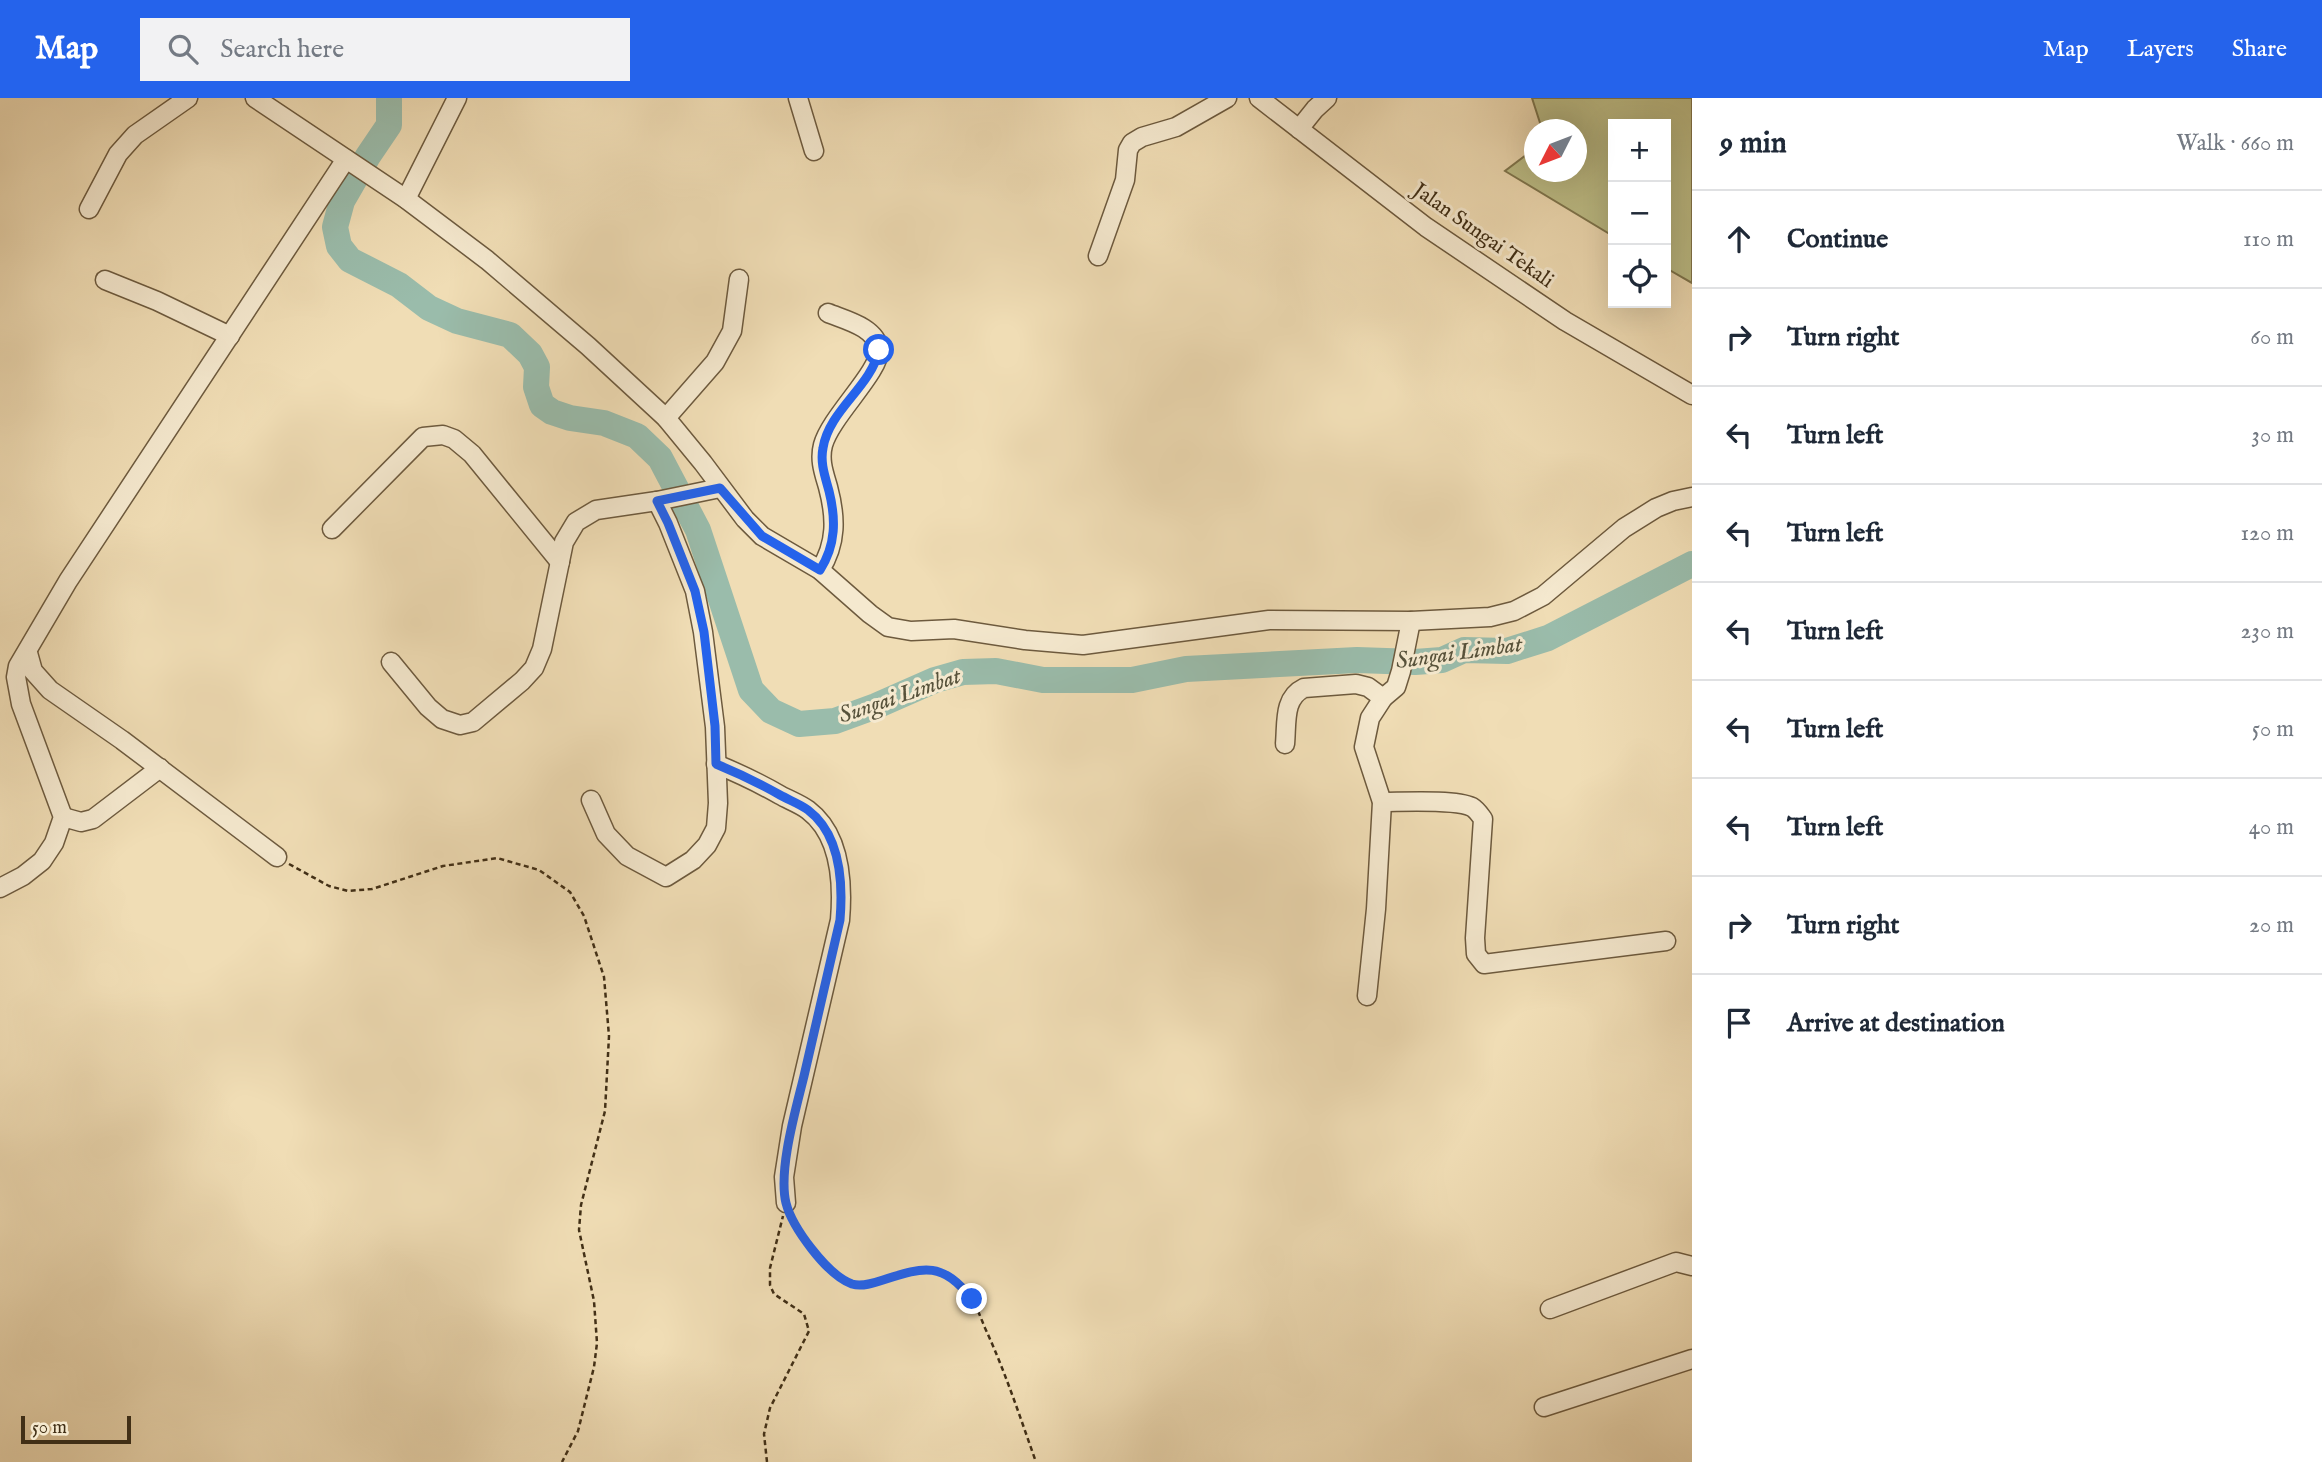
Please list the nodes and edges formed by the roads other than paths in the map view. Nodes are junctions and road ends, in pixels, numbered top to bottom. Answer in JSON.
{"nodes":[{"id":1,"x":188,"y":98,"type":"edge"},
{"id":2,"x":255,"y":98,"type":"edge"},
{"id":3,"x":457,"y":98,"type":"edge"},
{"id":4,"x":798,"y":98,"type":"edge"},
{"id":5,"x":1227,"y":98,"type":"edge"},
{"id":6,"x":1259,"y":98,"type":"edge"},
{"id":7,"x":1327,"y":98,"type":"edge"},
{"id":8,"x":1299,"y":129,"type":"junction"},
{"id":9,"x":814,"y":151,"type":"dead end"},
{"id":10,"x":349,"y":161,"type":"junction"},
{"id":11,"x":406,"y":199,"type":"junction"},
{"id":12,"x":89,"y":209,"type":"dead end"},
{"id":13,"x":1098,"y":256,"type":"dead end"},
{"id":14,"x":739,"y":279,"type":"dead end"},
{"id":15,"x":105,"y":280,"type":"dead end"},
{"id":16,"x":828,"y":313,"type":"dead end"},
{"id":17,"x":230,"y":336,"type":"junction"},
{"id":18,"x":1692,"y":395,"type":"edge"},
{"id":19,"x":666,"y":418,"type":"junction"},
{"id":20,"x":720,"y":488,"type":"junction"},
{"id":21,"x":1692,"y":497,"type":"edge"},
{"id":22,"x":663,"y":499,"type":"junction"},
{"id":23,"x":332,"y":529,"type":"dead end"},
{"id":24,"x":560,"y":562,"type":"junction"},
{"id":25,"x":820,"y":570,"type":"junction"},
{"id":26,"x":1411,"y":621,"type":"junction"},
{"id":27,"x":27,"y":653,"type":"junction"},
{"id":28,"x":391,"y":662,"type":"dead end"},
{"id":29,"x":1383,"y":698,"type":"junction"},
{"id":30,"x":1285,"y":744,"type":"dead end"},
{"id":31,"x":716,"y":764,"type":"junction"},
{"id":32,"x":160,"y":768,"type":"junction"},
{"id":33,"x":591,"y":800,"type":"dead end"},
{"id":34,"x":1382,"y":802,"type":"junction"},
{"id":35,"x":63,"y":817,"type":"junction"},
{"id":36,"x":277,"y":857,"type":"road end"},
{"id":37,"x":0,"y":888,"type":"edge"},
{"id":38,"x":1666,"y":941,"type":"dead end"},
{"id":39,"x":1367,"y":996,"type":"dead end"},
{"id":40,"x":786,"y":1203,"type":"road end"},
{"id":41,"x":1692,"y":1266,"type":"edge"},
{"id":42,"x":1550,"y":1309,"type":"dead end"},
{"id":43,"x":1692,"y":1359,"type":"edge"},
{"id":44,"x":1544,"y":1407,"type":"dead end"}],
"edges":[{"from":1,"to":12,"type":"street"},
{"from":2,"to":10,"type":"street"},
{"from":3,"to":11,"type":"street"},
{"from":4,"to":9,"type":"street"},
{"from":5,"to":13,"type":"street"},
{"from":6,"to":8,"type":"street","name":"Jalan Sungai Tekali"},
{"from":7,"to":8,"type":"street"},
{"from":8,"to":18,"type":"street","name":"Jalan Sungai Tekali"},
{"from":10,"to":11,"type":"street"},
{"from":10,"to":17,"type":"street"},
{"from":11,"to":19,"type":"street"},
{"from":14,"to":19,"type":"street"},
{"from":15,"to":17,"type":"street"},
{"from":16,"to":25,"type":"street"},
{"from":17,"to":27,"type":"street"},
{"from":19,"to":20,"type":"street"},
{"from":20,"to":22,"type":"street"},
{"from":20,"to":25,"type":"street"},
{"from":21,"to":26,"type":"street"},
{"from":22,"to":24,"type":"street"},
{"from":22,"to":31,"type":"street"},
{"from":23,"to":24,"type":"street"},
{"from":24,"to":28,"type":"street"},
{"from":25,"to":26,"type":"street"},
{"from":26,"to":29,"type":"street"},
{"from":27,"to":32,"type":"street"},
{"from":27,"to":35,"type":"street"},
{"from":29,"to":30,"type":"street"},
{"from":29,"to":34,"type":"street"},
{"from":31,"to":33,"type":"street"},
{"from":31,"to":40,"type":"street"},
{"from":32,"to":35,"type":"street"},
{"from":32,"to":36,"type":"street"},
{"from":34,"to":38,"type":"street"},
{"from":34,"to":39,"type":"street"},
{"from":35,"to":37,"type":"street"},
{"from":41,"to":42,"type":"street"},
{"from":43,"to":44,"type":"street"}]}
